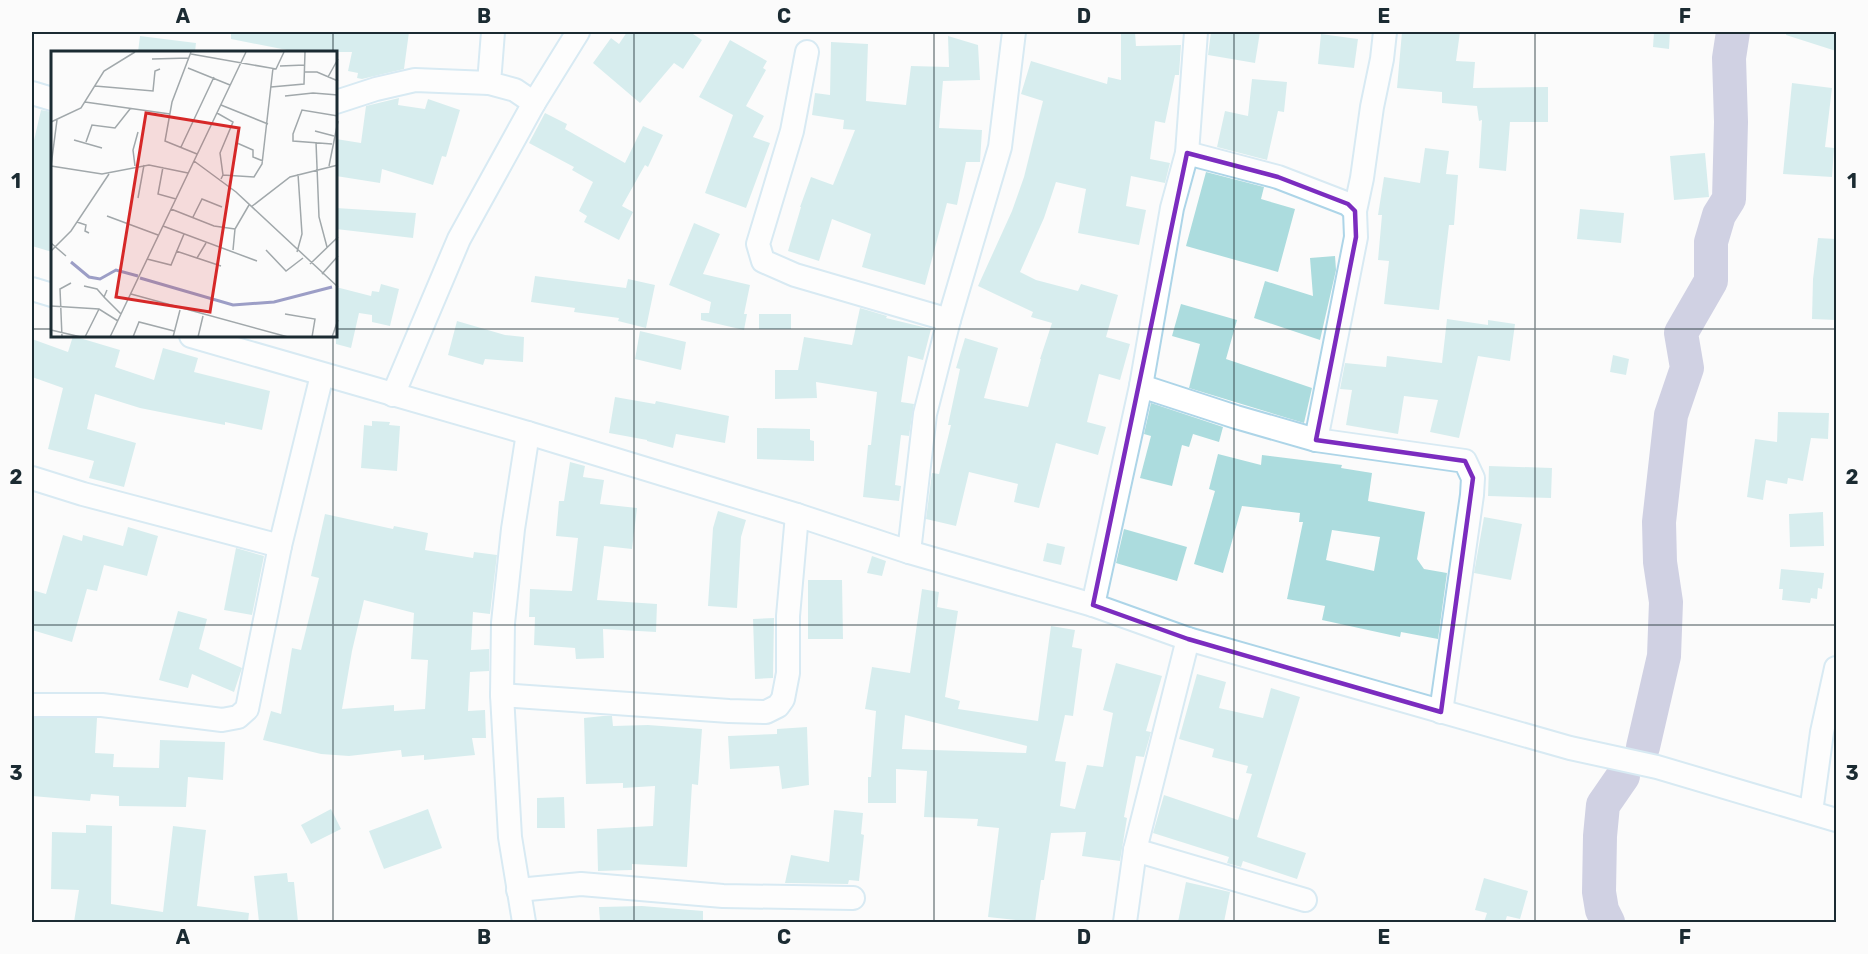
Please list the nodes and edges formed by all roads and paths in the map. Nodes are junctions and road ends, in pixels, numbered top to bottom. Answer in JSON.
{"nodes":[{"id":1,"x":493,"y":32,"type":"edge"},
{"id":2,"x":578,"y":32,"type":"edge"},
{"id":3,"x":1014,"y":32,"type":"edge"},
{"id":4,"x":1196,"y":32,"type":"edge"},
{"id":5,"x":1385,"y":32,"type":"edge"},
{"id":6,"x":807,"y":52,"type":"dead end"},
{"id":7,"x":489,"y":83,"type":"junction"},
{"id":8,"x":32,"y":93,"type":"edge"},
{"id":9,"x":51,"y":99,"type":"edge"},
{"id":10,"x":338,"y":101,"type":"edge"},
{"id":11,"x":534,"y":103,"type":"junction"},
{"id":12,"x":1187,"y":153,"type":"junction"},
{"id":13,"x":1355,"y":211,"type":"junction"},
{"id":14,"x":32,"y":289,"type":"edge"},
{"id":15,"x":51,"y":296,"type":"edge"},
{"id":16,"x":949,"y":320,"type":"junction"},
{"id":17,"x":198,"y":338,"type":"edge"},
{"id":18,"x":322,"y":375,"type":"junction"},
{"id":19,"x":1141,"y":386,"type":"junction"},
{"id":20,"x":393,"y":396,"type":"junction"},
{"id":21,"x":528,"y":433,"type":"junction"},
{"id":22,"x":1316,"y":440,"type":"junction"},
{"id":23,"x":32,"y":477,"type":"edge"},
{"id":24,"x":797,"y":515,"type":"junction"},
{"id":25,"x":280,"y":546,"type":"junction"},
{"id":26,"x":909,"y":552,"type":"junction"},
{"id":27,"x":1093,"y":605,"type":"junction"},
{"id":28,"x":1188,"y":639,"type":"junction"},
{"id":29,"x":1836,"y":668,"type":"edge"},
{"id":30,"x":502,"y":695,"type":"junction"},
{"id":31,"x":32,"y":705,"type":"edge"},
{"id":32,"x":1441,"y":712,"type":"junction"},
{"id":33,"x":1811,"y":812,"type":"junction"},
{"id":34,"x":1836,"y":820,"type":"edge"},
{"id":35,"x":1135,"y":850,"type":"junction"},
{"id":36,"x":518,"y":890,"type":"junction"},
{"id":37,"x":853,"y":898,"type":"dead end"},
{"id":38,"x":1305,"y":900,"type":"dead end"},
{"id":39,"x":524,"y":922,"type":"edge"},
{"id":40,"x":1125,"y":922,"type":"edge"}],
"edges":[{"from":1,"to":7,"type":"street"},
{"from":2,"to":11,"type":"street"},
{"from":3,"to":16,"type":"street"},
{"from":4,"to":12,"type":"street"},
{"from":5,"to":13,"type":"street"},
{"from":6,"to":16,"type":"street"},
{"from":7,"to":10,"type":"street"},
{"from":7,"to":11,"type":"street"},
{"from":8,"to":9,"type":"street"},
{"from":11,"to":20,"type":"street"},
{"from":12,"to":13,"type":"street"},
{"from":12,"to":19,"type":"street"},
{"from":13,"to":22,"type":"street"},
{"from":14,"to":15,"type":"street"},
{"from":16,"to":26,"type":"street"},
{"from":17,"to":18,"type":"street"},
{"from":18,"to":20,"type":"street"},
{"from":18,"to":25,"type":"street"},
{"from":19,"to":22,"type":"street"},
{"from":19,"to":27,"type":"street"},
{"from":20,"to":21,"type":"street"},
{"from":21,"to":24,"type":"street"},
{"from":21,"to":30,"type":"street"},
{"from":22,"to":32,"type":"street"},
{"from":23,"to":25,"type":"street"},
{"from":24,"to":26,"type":"street"},
{"from":24,"to":30,"type":"street"},
{"from":25,"to":31,"type":"street"},
{"from":26,"to":27,"type":"street"},
{"from":27,"to":28,"type":"street"},
{"from":28,"to":32,"type":"street"},
{"from":28,"to":35,"type":"street"},
{"from":29,"to":33,"type":"street"},
{"from":30,"to":36,"type":"street"},
{"from":32,"to":33,"type":"street"},
{"from":33,"to":34,"type":"street"},
{"from":35,"to":38,"type":"street"},
{"from":35,"to":40,"type":"street"},
{"from":36,"to":37,"type":"street"},
{"from":36,"to":39,"type":"street"}]}
